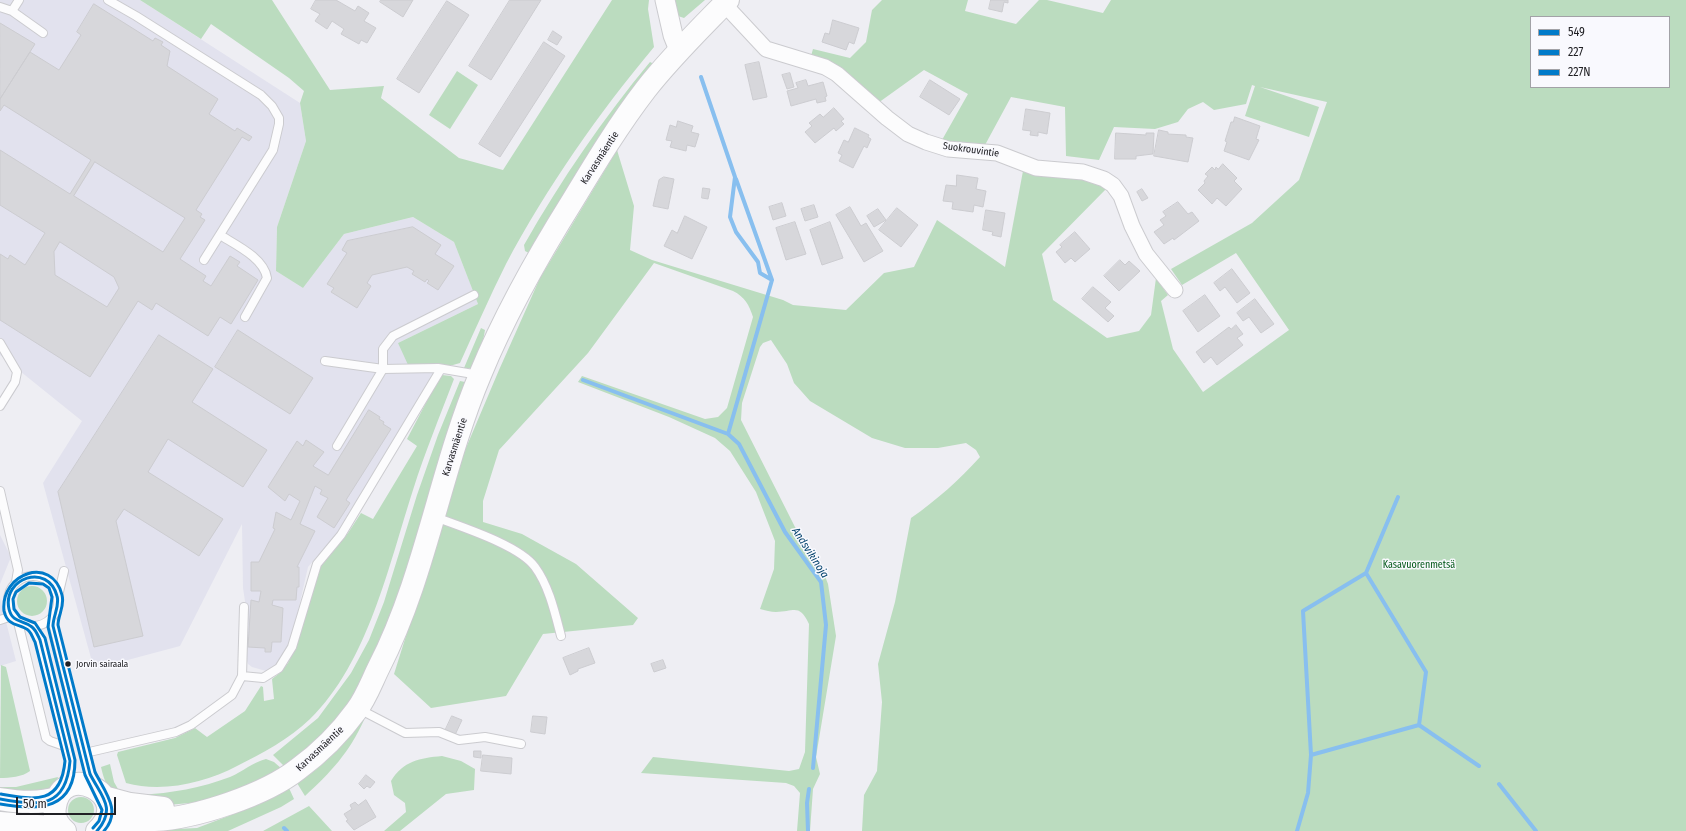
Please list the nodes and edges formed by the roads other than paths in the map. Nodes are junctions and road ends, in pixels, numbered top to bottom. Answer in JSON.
{"nodes":[{"id":1,"x":19,"y":0,"type":"edge"},
{"id":2,"x":108,"y":0,"type":"edge"},
{"id":3,"x":665,"y":0,"type":"edge"},
{"id":4,"x":726,"y":2,"type":"edge"},
{"id":5,"x":0,"y":7,"type":"edge"},
{"id":6,"x":12,"y":11,"type":"junction"},
{"id":7,"x":43,"y":33,"type":"dead end"},
{"id":8,"x":679,"y":50,"type":"junction"},
{"id":9,"x":220,"y":235,"type":"junction"},
{"id":10,"x":204,"y":260,"type":"dead end"},
{"id":11,"x":1175,"y":290,"type":"dead end"},
{"id":12,"x":474,"y":295,"type":"dead end"},
{"id":13,"x":245,"y":317,"type":"dead end"},
{"id":14,"x":1,"y":343,"type":"edge"},
{"id":15,"x":325,"y":360,"type":"dead end"},
{"id":16,"x":383,"y":369,"type":"junction"},
{"id":17,"x":441,"y":369,"type":"junction"},
{"id":18,"x":480,"y":375,"type":"junction"},
{"id":19,"x":0,"y":406,"type":"edge"},
{"id":20,"x":337,"y":446,"type":"dead end"},
{"id":21,"x":0,"y":491,"type":"edge"},
{"id":22,"x":433,"y":516,"type":"junction"},
{"id":23,"x":0,"y":519,"type":"edge"},
{"id":24,"x":8,"y":524,"type":"junction"},
{"id":25,"x":45,"y":579,"type":"junction"},
{"id":26,"x":16,"y":582,"type":"junction"},
{"id":27,"x":58,"y":597,"type":"junction"},
{"id":28,"x":244,"y":607,"type":"dead end"},
{"id":29,"x":52,"y":618,"type":"junction"},
{"id":30,"x":15,"y":619,"type":"junction"},
{"id":31,"x":0,"y":620,"type":"edge"},
{"id":32,"x":32,"y":627,"type":"junction"},
{"id":33,"x":561,"y":636,"type":"dead end"},
{"id":34,"x":242,"y":676,"type":"junction"},
{"id":35,"x":359,"y":708,"type":"junction"},
{"id":36,"x":520,"y":744,"type":"dead end"},
{"id":37,"x":67,"y":747,"type":"junction"},
{"id":38,"x":85,"y":753,"type":"junction"},
{"id":39,"x":100,"y":792,"type":"junction"},
{"id":40,"x":61,"y":793,"type":"junction"},
{"id":41,"x":0,"y":799,"type":"edge"},
{"id":42,"x":214,"y":808,"type":"junction"},
{"id":43,"x":0,"y":823,"type":"edge"},
{"id":44,"x":101,"y":826,"type":"edge"},
{"id":45,"x":63,"y":829,"type":"edge"}],
"edges":[{"from":1,"to":6,"type":"lane"},
{"from":2,"to":9,"type":"lane"},
{"from":3,"to":8,"type":"street"},
{"from":4,"to":8,"type":"main road","name":"Karvasmäentie"},
{"from":4,"to":11,"type":"street","name":"Suokrouvintie"},
{"from":5,"to":6,"type":"lane"},
{"from":6,"to":7,"type":"lane"},
{"from":8,"to":18,"type":"main road","name":"Karvasmäentie"},
{"from":9,"to":10,"type":"lane"},
{"from":9,"to":13,"type":"lane"},
{"from":12,"to":16,"type":"lane"},
{"from":14,"to":19,"type":"lane"},
{"from":15,"to":16,"type":"lane"},
{"from":16,"to":17,"type":"lane"},
{"from":16,"to":20,"type":"lane"},
{"from":17,"to":18,"type":"lane"},
{"from":17,"to":34,"type":"lane"},
{"from":18,"to":22,"type":"main road","name":"Karvasmäentie"},
{"from":21,"to":24,"type":"lane"},
{"from":22,"to":33,"type":"lane"},
{"from":22,"to":35,"type":"main road","name":"Karvasmäentie"},
{"from":23,"to":24,"type":"lane"},
{"from":24,"to":26,"type":"lane"},
{"from":25,"to":26,"type":"lane"},
{"from":25,"to":27,"type":"lane"},
{"from":25,"to":27,"type":"lane"},
{"from":26,"to":30,"type":"lane"},
{"from":27,"to":29,"type":"lane"},
{"from":28,"to":34,"type":"lane"},
{"from":29,"to":32,"type":"lane"},
{"from":29,"to":38,"type":"lane"},
{"from":30,"to":31,"type":"lane"},
{"from":30,"to":32,"type":"lane"},
{"from":30,"to":37,"type":"lane"},
{"from":32,"to":37,"type":"lane"},
{"from":34,"to":38,"type":"lane"},
{"from":35,"to":36,"type":"lane"},
{"from":35,"to":42,"type":"main road","name":"Karvasmäentie"},
{"from":37,"to":40,"type":"lane"},
{"from":38,"to":39,"type":"lane"},
{"from":39,"to":40,"type":"main road","name":"Karvasmäentie"},
{"from":39,"to":42,"type":"main road","name":"Karvasmäentie"},
{"from":39,"to":44,"type":"main road"},
{"from":40,"to":41,"type":"main road"},
{"from":40,"to":45,"type":"main road"},
{"from":42,"to":44,"type":"main road","name":"Karvasmäentie"},
{"from":43,"to":45,"type":"main road"}]}
